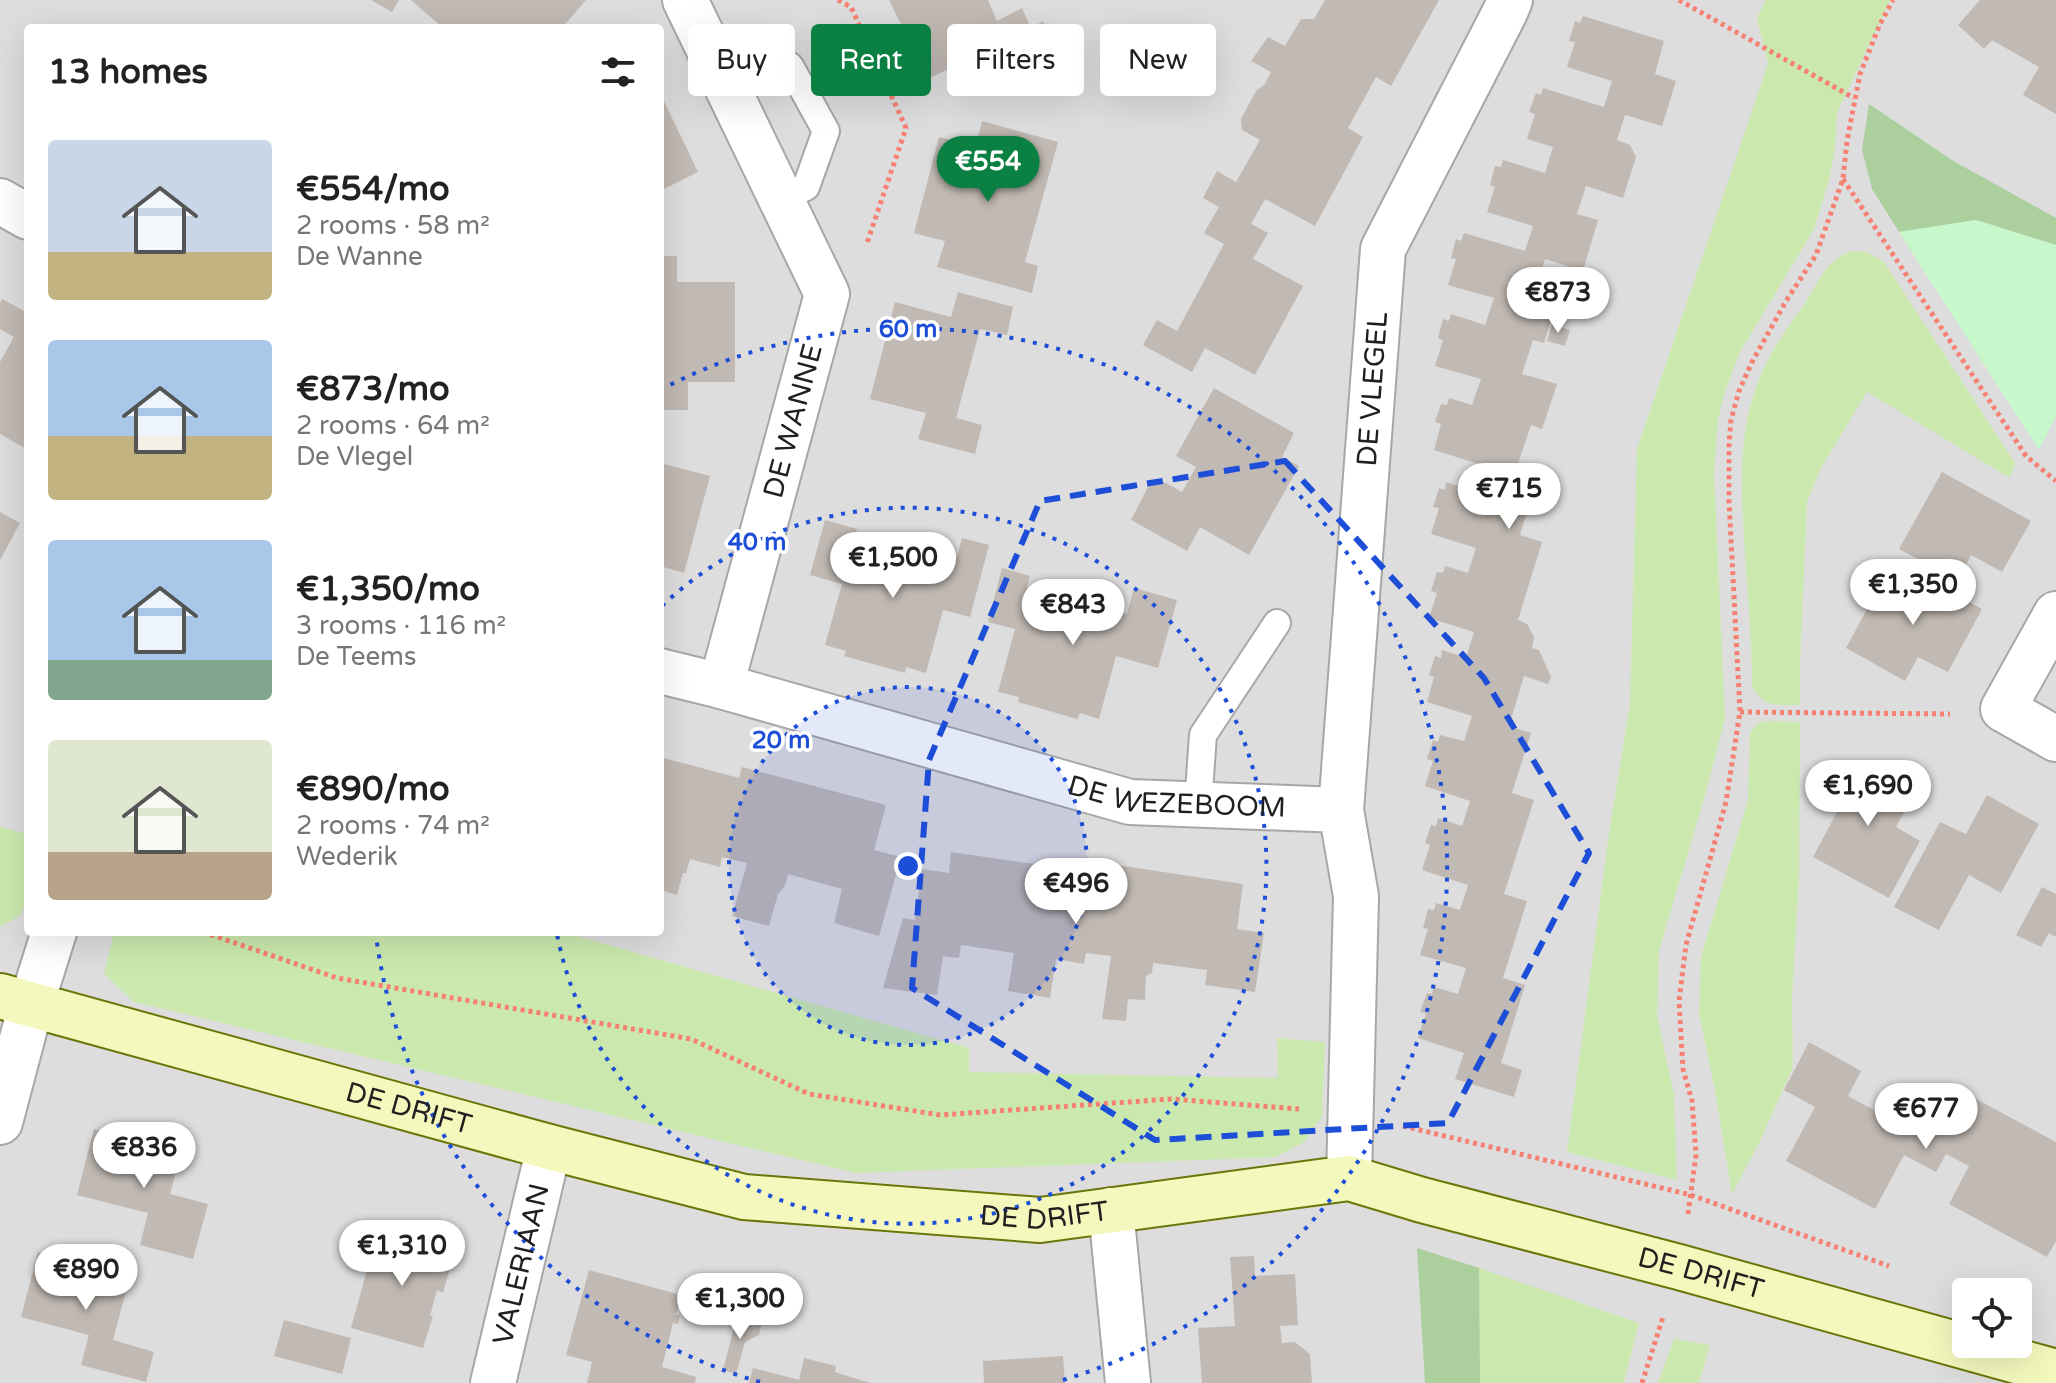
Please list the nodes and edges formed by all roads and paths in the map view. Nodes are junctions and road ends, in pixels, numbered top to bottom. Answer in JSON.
{"nodes":[{"id":1,"x":685,"y":0,"type":"edge"},
{"id":2,"x":838,"y":0,"type":"edge"},
{"id":3,"x":1510,"y":0,"type":"edge"},
{"id":4,"x":1679,"y":0,"type":"edge"},
{"id":5,"x":1893,"y":0,"type":"edge"},
{"id":6,"x":697,"y":24,"type":"edge"},
{"id":7,"x":795,"y":75,"type":"edge"},
{"id":8,"x":731,"y":96,"type":"edge"},
{"id":9,"x":1854,"y":98,"type":"junction"},
{"id":10,"x":1843,"y":179,"type":"junction"},
{"id":11,"x":780,"y":198,"type":"junction"},
{"id":12,"x":0,"y":201,"type":"edge"},
{"id":13,"x":24,"y":215,"type":"edge"},
{"id":14,"x":827,"y":294,"type":"junction"},
{"id":15,"x":2056,"y":481,"type":"edge"},
{"id":16,"x":2056,"y":614,"type":"edge"},
{"id":17,"x":1277,"y":623,"type":"dead end"},
{"id":18,"x":664,"y":672,"type":"edge"},
{"id":19,"x":721,"y":686,"type":"junction"},
{"id":20,"x":2003,"y":709,"type":"junction"},
{"id":21,"x":1740,"y":712,"type":"junction"},
{"id":22,"x":2056,"y":739,"type":"edge"},
{"id":23,"x":1198,"y":805,"type":"junction"},
{"id":24,"x":1341,"y":810,"type":"junction"},
{"id":25,"x":52,"y":936,"type":"edge"},
{"id":26,"x":215,"y":936,"type":"edge"},
{"id":27,"x":15,"y":1001,"type":"edge"},
{"id":28,"x":1351,"y":1114,"type":"junction"},
{"id":29,"x":0,"y":1122,"type":"edge"},
{"id":30,"x":549,"y":1147,"type":"junction"},
{"id":31,"x":1349,"y":1178,"type":"junction"},
{"id":32,"x":1691,"y":1195,"type":"junction"},
{"id":33,"x":1111,"y":1210,"type":"junction"},
{"id":34,"x":1679,"y":1267,"type":"junction"},
{"id":35,"x":1892,"y":1267,"type":"dead end"},
{"id":36,"x":2056,"y":1372,"type":"edge"},
{"id":37,"x":493,"y":1383,"type":"edge"},
{"id":38,"x":1128,"y":1383,"type":"edge"},
{"id":39,"x":1642,"y":1383,"type":"edge"}],
"edges":[{"from":1,"to":6,"type":"street"},
{"from":2,"to":14,"type":"path"},
{"from":3,"to":24,"type":"street","name":"DE VLEGEL"},
{"from":4,"to":9,"type":"path"},
{"from":5,"to":9,"type":"path"},
{"from":7,"to":11,"type":"lane"},
{"from":8,"to":11,"type":"street"},
{"from":9,"to":10,"type":"path"},
{"from":10,"to":15,"type":"path"},
{"from":10,"to":21,"type":"path"},
{"from":11,"to":14,"type":"street"},
{"from":12,"to":13,"type":"street"},
{"from":14,"to":19,"type":"street","name":"DE WANNE"},
{"from":16,"to":20,"type":"street"},
{"from":17,"to":23,"type":"lane"},
{"from":18,"to":19,"type":"street","name":"DE WEZEBOOM"},
{"from":19,"to":23,"type":"street","name":"DE WEZEBOOM"},
{"from":20,"to":21,"type":"path"},
{"from":20,"to":22,"type":"street"},
{"from":21,"to":32,"type":"path"},
{"from":23,"to":24,"type":"street","name":"DE WEZEBOOM"},
{"from":24,"to":28,"type":"street"},
{"from":25,"to":27,"type":"street"},
{"from":26,"to":28,"type":"path"},
{"from":27,"to":29,"type":"street"},
{"from":27,"to":30,"type":"street","name":"DE DRIFT"},
{"from":28,"to":31,"type":"street"},
{"from":28,"to":32,"type":"path"},
{"from":30,"to":33,"type":"street","name":"DE DRIFT"},
{"from":30,"to":37,"type":"street","name":"VALERIAAN"},
{"from":31,"to":33,"type":"street","name":"DE DRIFT"},
{"from":31,"to":34,"type":"street","name":"DE DRIFT"},
{"from":32,"to":34,"type":"path"},
{"from":32,"to":35,"type":"path"},
{"from":33,"to":38,"type":"street"},
{"from":34,"to":36,"type":"street","name":"DE DRIFT"},
{"from":34,"to":39,"type":"path"}]}
